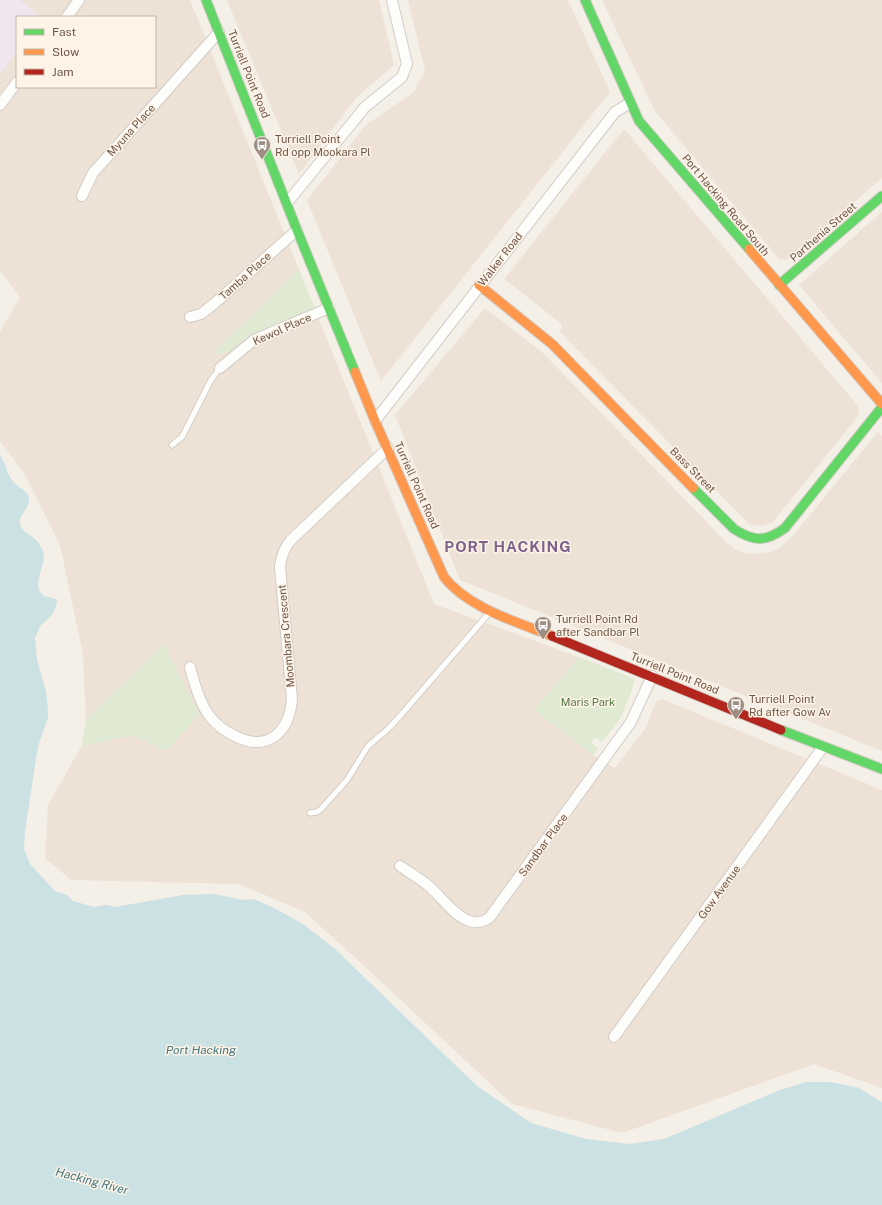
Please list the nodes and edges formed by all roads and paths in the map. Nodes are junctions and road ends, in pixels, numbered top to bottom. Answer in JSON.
{"nodes":[{"id":1,"x":79,"y":0,"type":"edge"},
{"id":2,"x":206,"y":0,"type":"edge"},
{"id":3,"x":392,"y":0,"type":"edge"},
{"id":4,"x":585,"y":0,"type":"edge"},
{"id":5,"x":67,"y":16,"type":"edge"},
{"id":6,"x":219,"y":32,"type":"junction"},
{"id":7,"x":16,"y":83,"type":"edge"},
{"id":8,"x":630,"y":103,"type":"junction"},
{"id":9,"x":0,"y":105,"type":"edge"},
{"id":10,"x":82,"y":196,"type":"dead end"},
{"id":11,"x":882,"y":196,"type":"edge"},
{"id":12,"x":287,"y":203,"type":"junction"},
{"id":13,"x":297,"y":230,"type":"junction"},
{"id":14,"x":779,"y":285,"type":"junction"},
{"id":15,"x":479,"y":286,"type":"junction"},
{"id":16,"x":329,"y":308,"type":"junction"},
{"id":17,"x":190,"y":317,"type":"dead end"},
{"id":18,"x":220,"y":368,"type":"joint"},
{"id":19,"x":882,"y":406,"type":"edge"},
{"id":20,"x":375,"y":420,"type":"junction"},
{"id":21,"x":172,"y":445,"type":"dead end"},
{"id":22,"x":388,"y":448,"type":"junction"},
{"id":23,"x":491,"y":611,"type":"junction"},
{"id":24,"x":190,"y":667,"type":"dead end"},
{"id":25,"x":652,"y":676,"type":"junction"},
{"id":26,"x":823,"y":747,"type":"junction"},
{"id":27,"x":882,"y":769,"type":"edge"},
{"id":28,"x":310,"y":813,"type":"dead end"},
{"id":29,"x":400,"y":866,"type":"dead end"},
{"id":30,"x":614,"y":1037,"type":"dead end"}],
"edges":[{"from":1,"to":5,"type":"street"},
{"from":2,"to":6,"type":"street","name":"Turriell Point Road"},
{"from":3,"to":12,"type":"street"},
{"from":4,"to":8,"type":"street","name":"Port Hacking Road South"},
{"from":6,"to":10,"type":"street","name":"Myuna Place"},
{"from":6,"to":12,"type":"street","name":"Turriell Point Road"},
{"from":7,"to":9,"type":"street"},
{"from":8,"to":14,"type":"street","name":"Port Hacking Road South"},
{"from":8,"to":15,"type":"street","name":"Walker Road"},
{"from":11,"to":14,"type":"street","name":"Parthenia Street"},
{"from":12,"to":13,"type":"street","name":"Turriell Point Road"},
{"from":13,"to":16,"type":"street","name":"Turriell Point Road"},
{"from":13,"to":17,"type":"street","name":"Tamba Place"},
{"from":14,"to":19,"type":"street","name":"Port Hacking Road South"},
{"from":15,"to":19,"type":"street","name":"Bass Street"},
{"from":15,"to":20,"type":"street","name":"Walker Road"},
{"from":16,"to":18,"type":"street","name":"Kewol Place"},
{"from":16,"to":20,"type":"street","name":"Turriell Point Road"},
{"from":18,"to":21,"type":"lane"},
{"from":20,"to":22,"type":"street","name":"Turriell Point Road"},
{"from":22,"to":23,"type":"street","name":"Turriell Point Road"},
{"from":22,"to":24,"type":"street","name":"Moombara Crescent"},
{"from":23,"to":25,"type":"street","name":"Turriell Point Road"},
{"from":23,"to":28,"type":"lane"},
{"from":25,"to":26,"type":"street","name":"Turriell Point Road"},
{"from":25,"to":29,"type":"street","name":"Sandbar Place"},
{"from":26,"to":27,"type":"street","name":"Turriell Point Road"},
{"from":26,"to":30,"type":"street","name":"Gow Avenue"}]}
